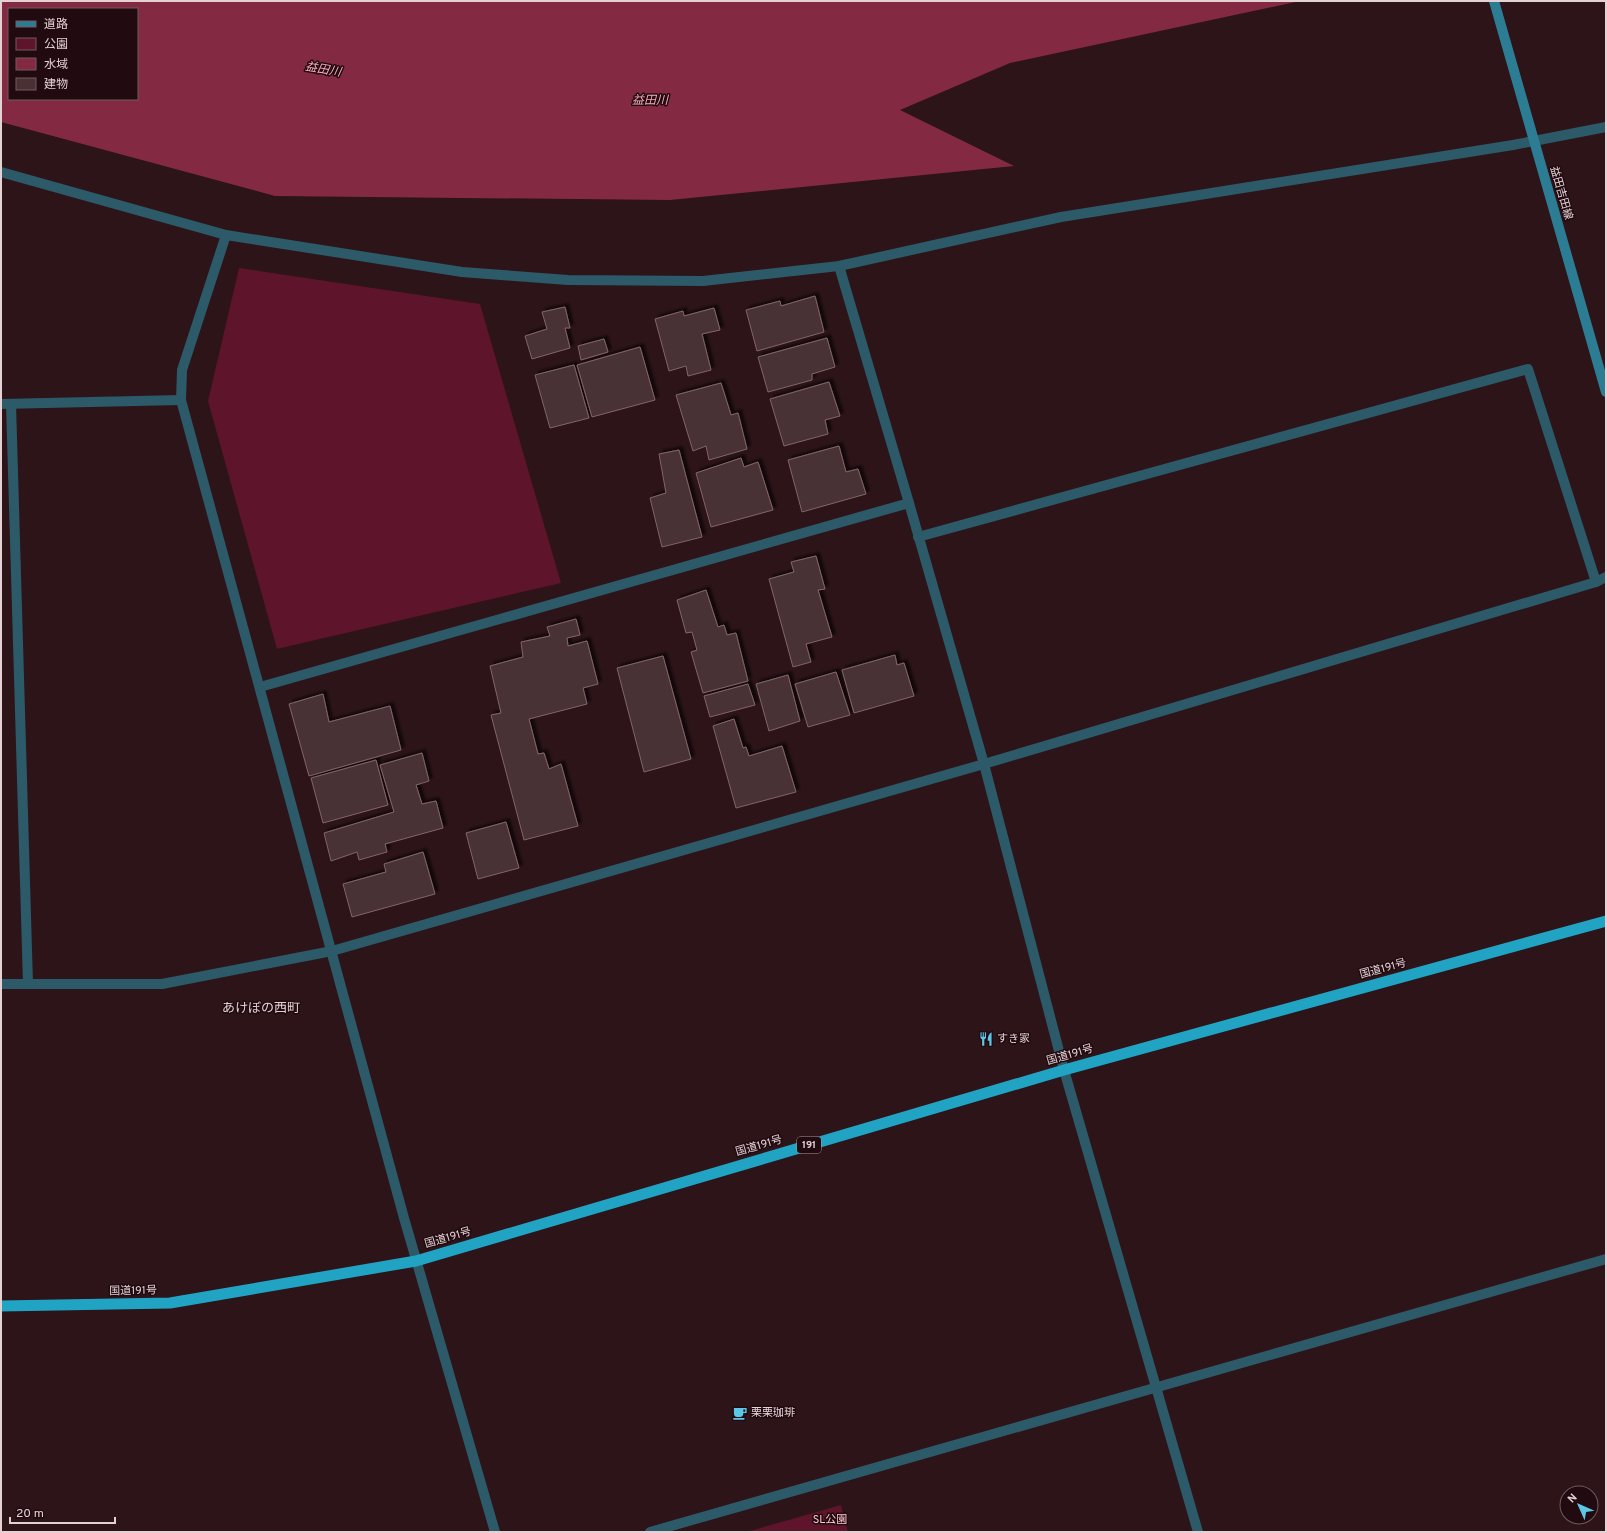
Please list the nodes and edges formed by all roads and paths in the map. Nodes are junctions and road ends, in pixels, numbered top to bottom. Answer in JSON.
{"nodes":[{"id":1,"x":1494,"y":1,"type":"edge"},
{"id":2,"x":1606,"y":127,"type":"edge"},
{"id":3,"x":1534,"y":142,"type":"junction"},
{"id":4,"x":1,"y":172,"type":"edge"},
{"id":5,"x":226,"y":235,"type":"junction"},
{"id":6,"x":839,"y":266,"type":"junction"},
{"id":7,"x":1606,"y":392,"type":"edge"},
{"id":8,"x":181,"y":400,"type":"junction"},
{"id":9,"x":6,"y":404,"type":"edge"},
{"id":10,"x":909,"y":503,"type":"junction"},
{"id":11,"x":918,"y":537,"type":"junction"},
{"id":12,"x":1606,"y":577,"type":"edge"},
{"id":13,"x":1596,"y":582,"type":"junction"},
{"id":14,"x":260,"y":687,"type":"junction"},
{"id":15,"x":984,"y":764,"type":"junction"},
{"id":16,"x":1606,"y":920,"type":"edge"},
{"id":17,"x":332,"y":951,"type":"junction"},
{"id":18,"x":1,"y":984,"type":"edge"},
{"id":19,"x":28,"y":984,"type":"junction"},
{"id":20,"x":1064,"y":1070,"type":"junction"},
{"id":21,"x":1606,"y":1259,"type":"edge"},
{"id":22,"x":416,"y":1261,"type":"junction"},
{"id":23,"x":1,"y":1306,"type":"edge"},
{"id":24,"x":1156,"y":1387,"type":"junction"},
{"id":25,"x":495,"y":1532,"type":"edge"},
{"id":26,"x":650,"y":1532,"type":"edge"},
{"id":27,"x":1198,"y":1532,"type":"edge"}],
"edges":[{"from":1,"to":3,"type":"main road","name":"益田吉田線"},
{"from":2,"to":3,"type":"street"},
{"from":3,"to":6,"type":"street"},
{"from":3,"to":7,"type":"main road","name":"益田吉田線"},
{"from":4,"to":5,"type":"street"},
{"from":5,"to":6,"type":"street"},
{"from":5,"to":8,"type":"street"},
{"from":6,"to":10,"type":"street"},
{"from":8,"to":9,"type":"street"},
{"from":8,"to":14,"type":"street"},
{"from":9,"to":19,"type":"street"},
{"from":10,"to":11,"type":"street"},
{"from":10,"to":14,"type":"street"},
{"from":11,"to":13,"type":"street"},
{"from":11,"to":15,"type":"street"},
{"from":12,"to":13,"type":"street"},
{"from":13,"to":15,"type":"street"},
{"from":14,"to":17,"type":"street"},
{"from":15,"to":17,"type":"street"},
{"from":15,"to":20,"type":"street"},
{"from":16,"to":20,"type":"highway","name":"国道191号","number":"191"},
{"from":17,"to":19,"type":"street"},
{"from":17,"to":22,"type":"street"},
{"from":18,"to":19,"type":"street"},
{"from":20,"to":22,"type":"highway","name":"国道191号","number":"191"},
{"from":20,"to":24,"type":"street"},
{"from":21,"to":24,"type":"street"},
{"from":22,"to":23,"type":"highway","name":"国道191号","number":"191"},
{"from":22,"to":25,"type":"street"},
{"from":24,"to":26,"type":"street"},
{"from":24,"to":27,"type":"street"}]}
